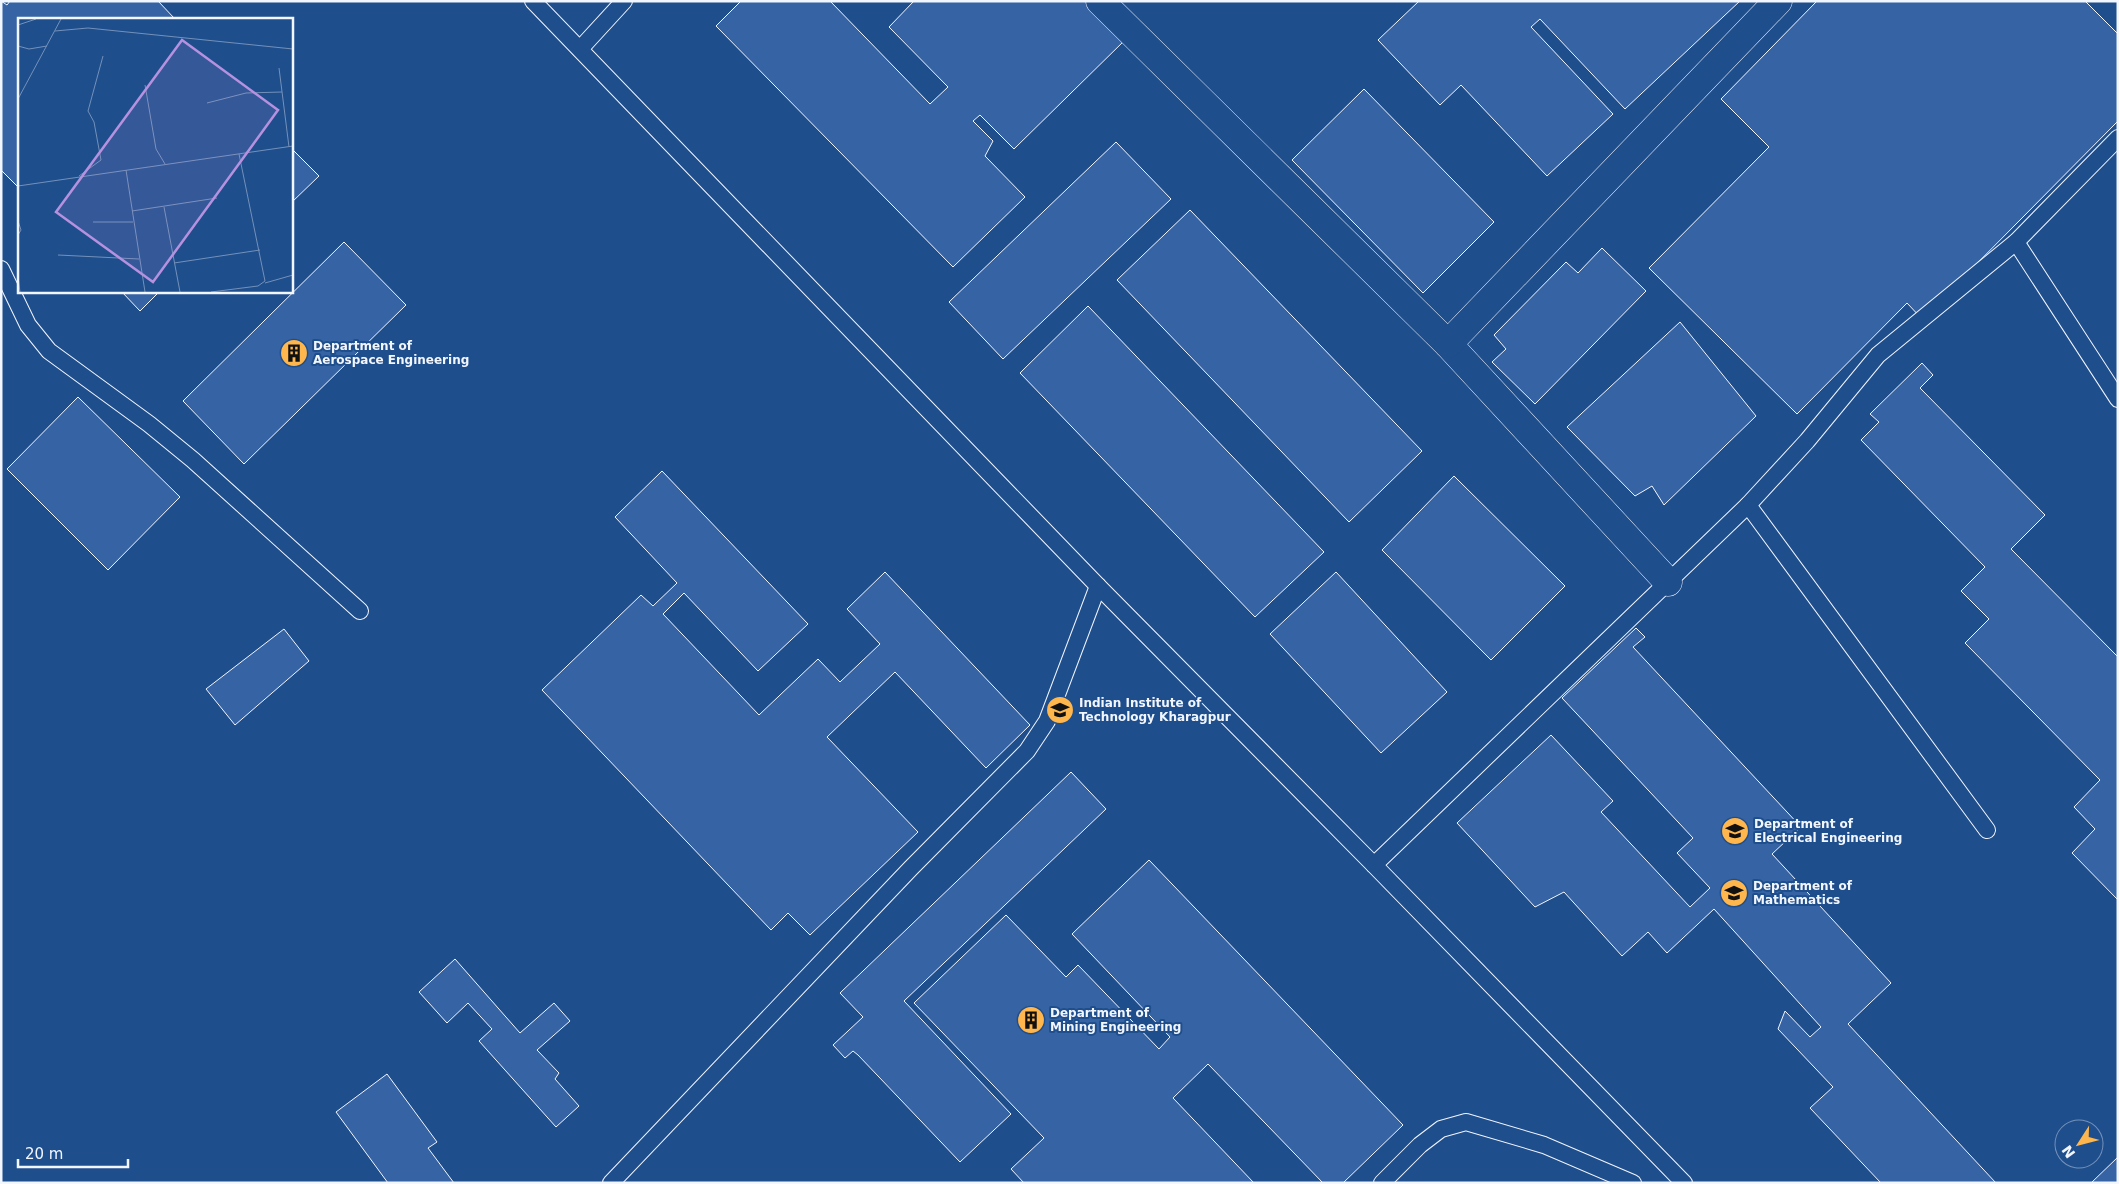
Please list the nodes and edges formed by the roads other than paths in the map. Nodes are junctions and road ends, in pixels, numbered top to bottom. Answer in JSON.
{"nodes":[{"id":1,"x":533,"y":1,"type":"edge"},
{"id":2,"x":624,"y":1,"type":"edge"},
{"id":3,"x":1100,"y":1,"type":"edge"},
{"id":4,"x":1778,"y":1,"type":"edge"},
{"id":5,"x":580,"y":49,"type":"junction"},
{"id":6,"x":2118,"y":138,"type":"edge"},
{"id":7,"x":2016,"y":242,"type":"junction"},
{"id":8,"x":1,"y":269,"type":"edge"},
{"id":9,"x":1448,"y":344,"type":"junction"},
{"id":10,"x":2118,"y":399,"type":"edge"},
{"id":11,"x":1748,"y":505,"type":"junction"},
{"id":12,"x":1668,"y":582,"type":"junction"},
{"id":13,"x":1098,"y":586,"type":"junction"},
{"id":14,"x":360,"y":611,"type":"dead end"},
{"id":15,"x":1986,"y":830,"type":"dead end"},
{"id":16,"x":1374,"y":865,"type":"junction"},
{"id":17,"x":611,"y":1183,"type":"edge"},
{"id":18,"x":1382,"y":1183,"type":"edge"},
{"id":19,"x":1633,"y":1183,"type":"edge"},
{"id":20,"x":1684,"y":1183,"type":"edge"}],
"edges":[{"from":1,"to":5,"type":"lane"},
{"from":2,"to":5,"type":"lane"},
{"from":3,"to":9,"type":"street"},
{"from":4,"to":9,"type":"street"},
{"from":5,"to":13,"type":"lane"},
{"from":6,"to":7,"type":"lane"},
{"from":7,"to":10,"type":"lane"},
{"from":7,"to":11,"type":"lane"},
{"from":8,"to":14,"type":"lane"},
{"from":9,"to":12,"type":"street"},
{"from":11,"to":12,"type":"lane"},
{"from":11,"to":15,"type":"lane"},
{"from":12,"to":16,"type":"lane"},
{"from":13,"to":16,"type":"lane"},
{"from":13,"to":17,"type":"lane"},
{"from":16,"to":20,"type":"lane"},
{"from":18,"to":19,"type":"lane"}]}
